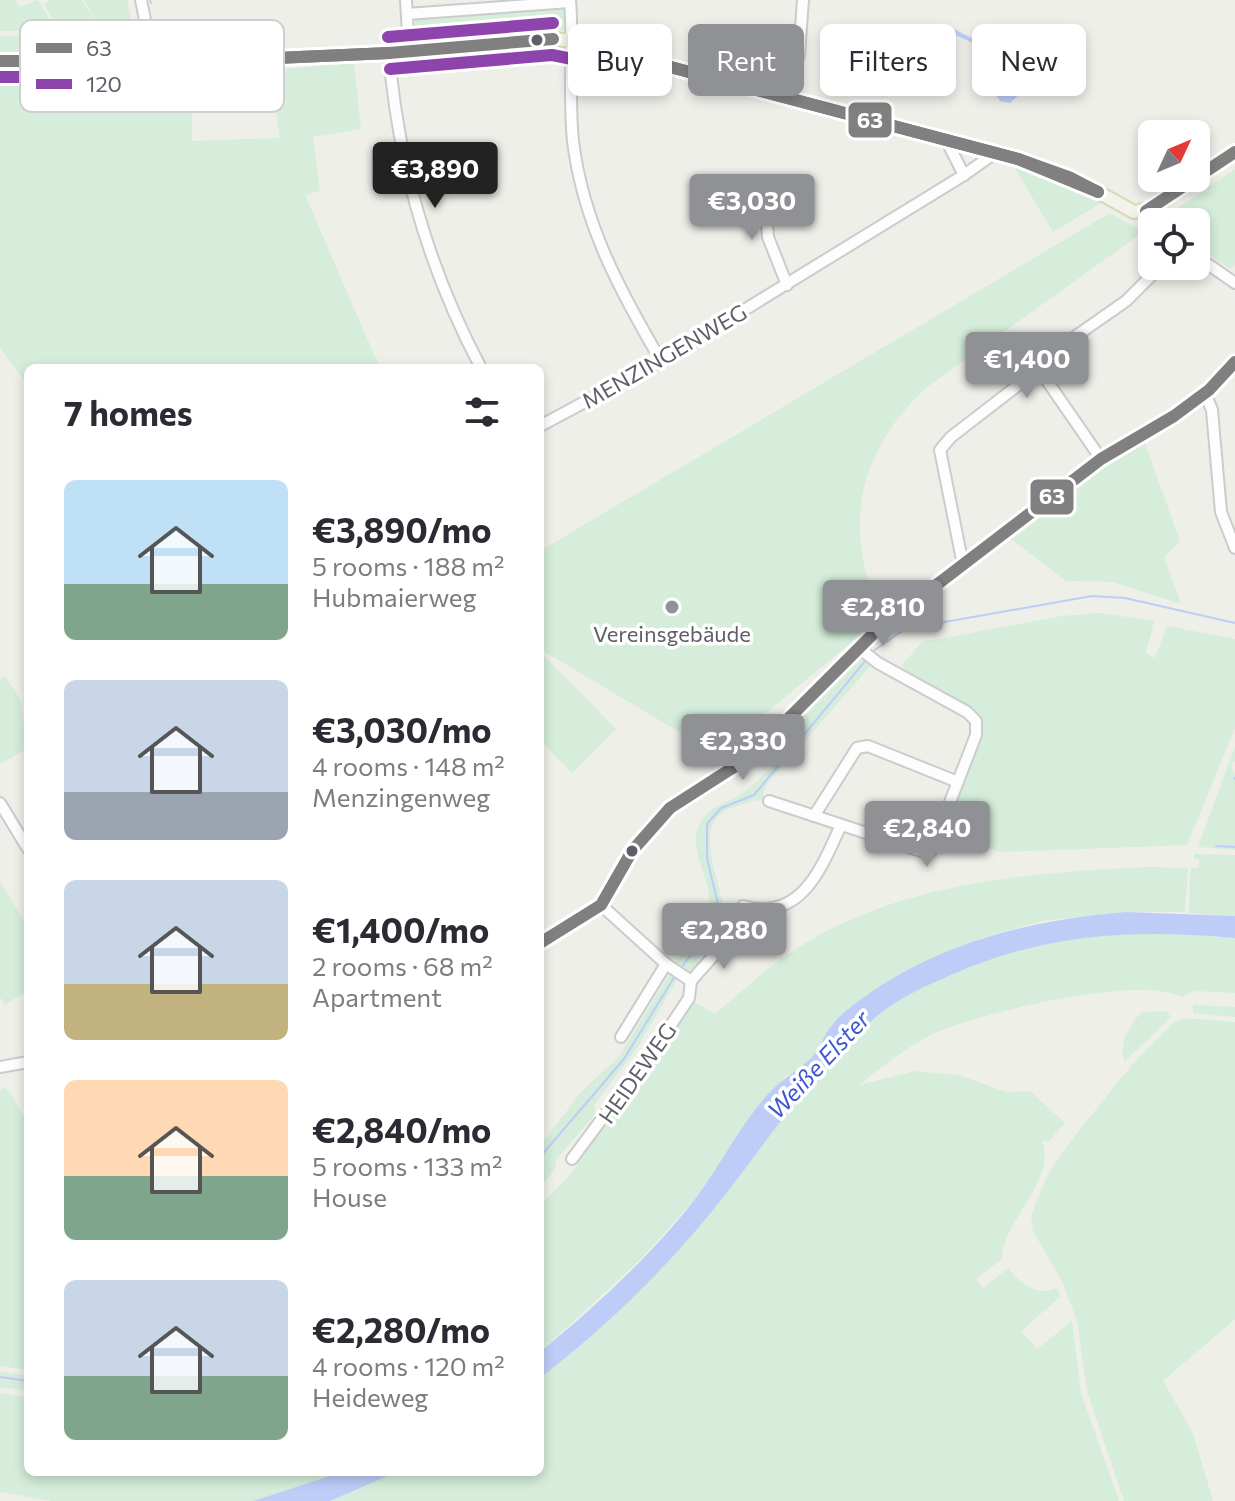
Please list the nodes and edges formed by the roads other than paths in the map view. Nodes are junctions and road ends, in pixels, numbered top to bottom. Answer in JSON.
{"nodes":[{"id":1,"x":134,"y":0,"type":"edge"},
{"id":2,"x":141,"y":0,"type":"edge"},
{"id":3,"x":406,"y":0,"type":"edge"},
{"id":4,"x":803,"y":0,"type":"edge"},
{"id":5,"x":570,"y":1,"type":"edge"},
{"id":6,"x":407,"y":14,"type":"junction"},
{"id":7,"x":139,"y":20,"type":"edge"},
{"id":8,"x":146,"y":20,"type":"edge"},
{"id":9,"x":572,"y":24,"type":"edge"},
{"id":10,"x":568,"y":40,"type":"edge"},
{"id":11,"x":409,"y":50,"type":"junction"},
{"id":12,"x":389,"y":53,"type":"junction"},
{"id":13,"x":284,"y":58,"type":"edge"},
{"id":14,"x":672,"y":67,"type":"edge"},
{"id":15,"x":571,"y":96,"type":"edge"},
{"id":16,"x":785,"y":97,"type":"junction"},
{"id":17,"x":946,"y":140,"type":"junction"},
{"id":18,"x":1235,"y":152,"type":"edge"},
{"id":19,"x":995,"y":153,"type":"junction"},
{"id":20,"x":964,"y":175,"type":"junction"},
{"id":21,"x":764,"y":187,"type":"dead end"},
{"id":22,"x":1162,"y":208,"type":"edge"},
{"id":23,"x":1138,"y":213,"type":"edge"},
{"id":24,"x":1210,"y":266,"type":"edge"},
{"id":25,"x":1147,"y":280,"type":"edge"},
{"id":26,"x":1235,"y":283,"type":"edge"},
{"id":27,"x":787,"y":285,"type":"junction"},
{"id":28,"x":661,"y":361,"type":"junction"},
{"id":29,"x":1235,"y":362,"type":"edge"},
{"id":30,"x":479,"y":364,"type":"edge"},
{"id":31,"x":1039,"y":369,"type":"junction"},
{"id":32,"x":1205,"y":393,"type":"junction"},
{"id":33,"x":544,"y":424,"type":"edge"},
{"id":34,"x":1101,"y":459,"type":"junction"},
{"id":35,"x":1235,"y":548,"type":"edge"},
{"id":36,"x":967,"y":564,"type":"junction"},
{"id":37,"x":866,"y":654,"type":"junction"},
{"id":38,"x":958,"y":782,"type":"junction"},
{"id":39,"x":769,"y":801,"type":"dead end"},
{"id":40,"x":0,"y":803,"type":"edge"},
{"id":41,"x":814,"y":816,"type":"junction"},
{"id":42,"x":841,"y":825,"type":"junction"},
{"id":43,"x":24,"y":842,"type":"edge"},
{"id":44,"x":601,"y":905,"type":"junction"},
{"id":45,"x":544,"y":941,"type":"edge"},
{"id":46,"x":678,"y":973,"type":"junction"},
{"id":47,"x":621,"y":1037,"type":"dead end"},
{"id":48,"x":24,"y":1063,"type":"edge"},
{"id":49,"x":0,"y":1067,"type":"edge"},
{"id":50,"x":572,"y":1159,"type":"dead end"}],
"edges":[{"from":1,"to":7,"type":"street"},
{"from":2,"to":8,"type":"street"},
{"from":3,"to":6,"type":"street"},
{"from":4,"to":16,"type":"street"},
{"from":5,"to":6,"type":"street"},
{"from":5,"to":9,"type":"street"},
{"from":6,"to":11,"type":"street"},
{"from":10,"to":11,"type":"main road"},
{"from":11,"to":12,"type":"main road"},
{"from":12,"to":13,"type":"main road"},
{"from":12,"to":30,"type":"street"},
{"from":14,"to":16,"type":"main road"},
{"from":15,"to":28,"type":"street"},
{"from":16,"to":17,"type":"main road"},
{"from":17,"to":19,"type":"main road"},
{"from":17,"to":20,"type":"street"},
{"from":18,"to":22,"type":"main road"},
{"from":19,"to":20,"type":"street","name":"MENZINGENWEG"},
{"from":19,"to":23,"type":"main road"},
{"from":20,"to":27,"type":"street","name":"MENZINGENWEG"},
{"from":21,"to":27,"type":"street"},
{"from":24,"to":26,"type":"street"},
{"from":25,"to":31,"type":"street"},
{"from":27,"to":28,"type":"street","name":"MENZINGENWEG"},
{"from":28,"to":33,"type":"street","name":"MENZINGENWEG"},
{"from":29,"to":32,"type":"street"},
{"from":31,"to":34,"type":"street"},
{"from":31,"to":36,"type":"street"},
{"from":32,"to":34,"type":"street"},
{"from":32,"to":35,"type":"street"},
{"from":34,"to":36,"type":"street"},
{"from":36,"to":37,"type":"street"},
{"from":37,"to":38,"type":"street"},
{"from":37,"to":44,"type":"street"},
{"from":38,"to":41,"type":"street"},
{"from":38,"to":42,"type":"street"},
{"from":39,"to":41,"type":"street"},
{"from":40,"to":43,"type":"street"},
{"from":41,"to":42,"type":"street"},
{"from":42,"to":46,"type":"street","name":"HEIDEWEG"},
{"from":44,"to":45,"type":"street"},
{"from":44,"to":46,"type":"street"},
{"from":46,"to":47,"type":"street","name":"HEIDEWEG"},
{"from":46,"to":50,"type":"street","name":"HEIDEWEG"},
{"from":48,"to":49,"type":"street"}]}
